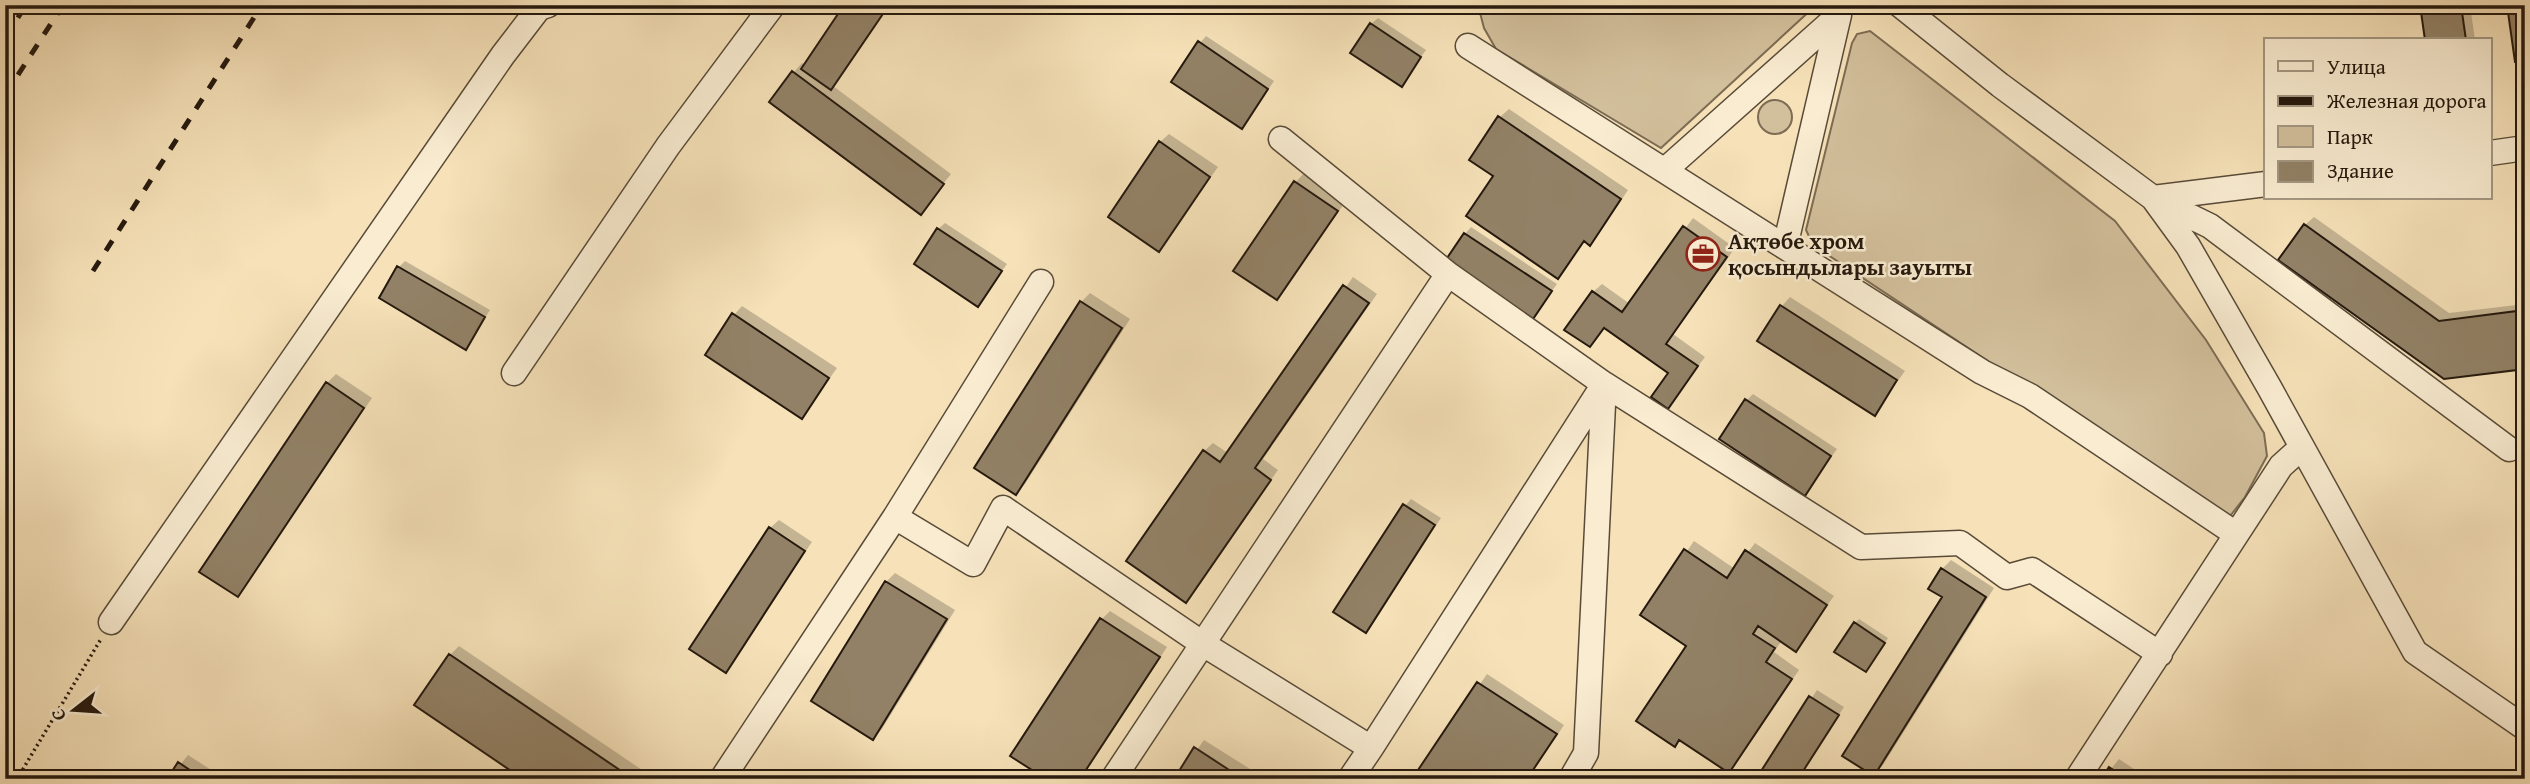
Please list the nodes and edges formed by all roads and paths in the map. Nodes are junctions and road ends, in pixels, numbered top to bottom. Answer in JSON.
{"nodes":[{"id":1,"x":548,"y":5,"type":"edge"},
{"id":2,"x":773,"y":5,"type":"edge"},
{"id":3,"x":1900,"y":5,"type":"edge"},
{"id":4,"x":1842,"y":10,"type":"edge"},
{"id":5,"x":1468,"y":46,"type":"dead end"},
{"id":6,"x":1281,"y":138,"type":"dead end"},
{"id":7,"x":2525,"y":148,"type":"edge"},
{"id":8,"x":2492,"y":153,"type":"edge"},
{"id":9,"x":1665,"y":170,"type":"junction"},
{"id":10,"x":2264,"y":184,"type":"edge"},
{"id":11,"x":2153,"y":198,"type":"junction"},
{"id":12,"x":1785,"y":247,"type":"junction"},
{"id":13,"x":1448,"y":274,"type":"junction"},
{"id":14,"x":1041,"y":282,"type":"dead end"},
{"id":15,"x":514,"y":373,"type":"dead end"},
{"id":16,"x":1604,"y":384,"type":"junction"},
{"id":17,"x":2302,"y":447,"type":"junction"},
{"id":18,"x":2509,"y":449,"type":"dead end"},
{"id":19,"x":895,"y":517,"type":"junction"},
{"id":20,"x":2236,"y":534,"type":"junction"},
{"id":21,"x":111,"y":622,"type":"joint"},
{"id":22,"x":1203,"y":644,"type":"junction"},
{"id":23,"x":2160,"y":653,"type":"junction"},
{"id":24,"x":2525,"y":728,"type":"edge"},
{"id":25,"x":1371,"y":748,"type":"junction"},
{"id":26,"x":17,"y":779,"type":"edge"},
{"id":27,"x":722,"y":779,"type":"edge"},
{"id":28,"x":1113,"y":779,"type":"edge"},
{"id":29,"x":1350,"y":779,"type":"edge"},
{"id":30,"x":1571,"y":779,"type":"edge"},
{"id":31,"x":2077,"y":779,"type":"edge"}],
"edges":[{"from":1,"to":21,"type":"street"},
{"from":2,"to":15,"type":"street"},
{"from":3,"to":11,"type":"street"},
{"from":4,"to":9,"type":"street"},
{"from":4,"to":12,"type":"street"},
{"from":5,"to":9,"type":"street"},
{"from":6,"to":13,"type":"street"},
{"from":7,"to":8,"type":"street"},
{"from":9,"to":12,"type":"street"},
{"from":10,"to":11,"type":"street"},
{"from":11,"to":17,"type":"street"},
{"from":11,"to":18,"type":"street"},
{"from":12,"to":20,"type":"street"},
{"from":13,"to":16,"type":"street"},
{"from":13,"to":22,"type":"street"},
{"from":14,"to":19,"type":"street"},
{"from":16,"to":23,"type":"street"},
{"from":16,"to":25,"type":"street"},
{"from":16,"to":30,"type":"street"},
{"from":17,"to":20,"type":"street"},
{"from":17,"to":24,"type":"street"},
{"from":19,"to":22,"type":"street"},
{"from":19,"to":27,"type":"street"},
{"from":20,"to":23,"type":"street"},
{"from":21,"to":26,"type":"path"},
{"from":22,"to":25,"type":"street"},
{"from":22,"to":28,"type":"street"},
{"from":23,"to":31,"type":"street"},
{"from":25,"to":29,"type":"street"}]}
